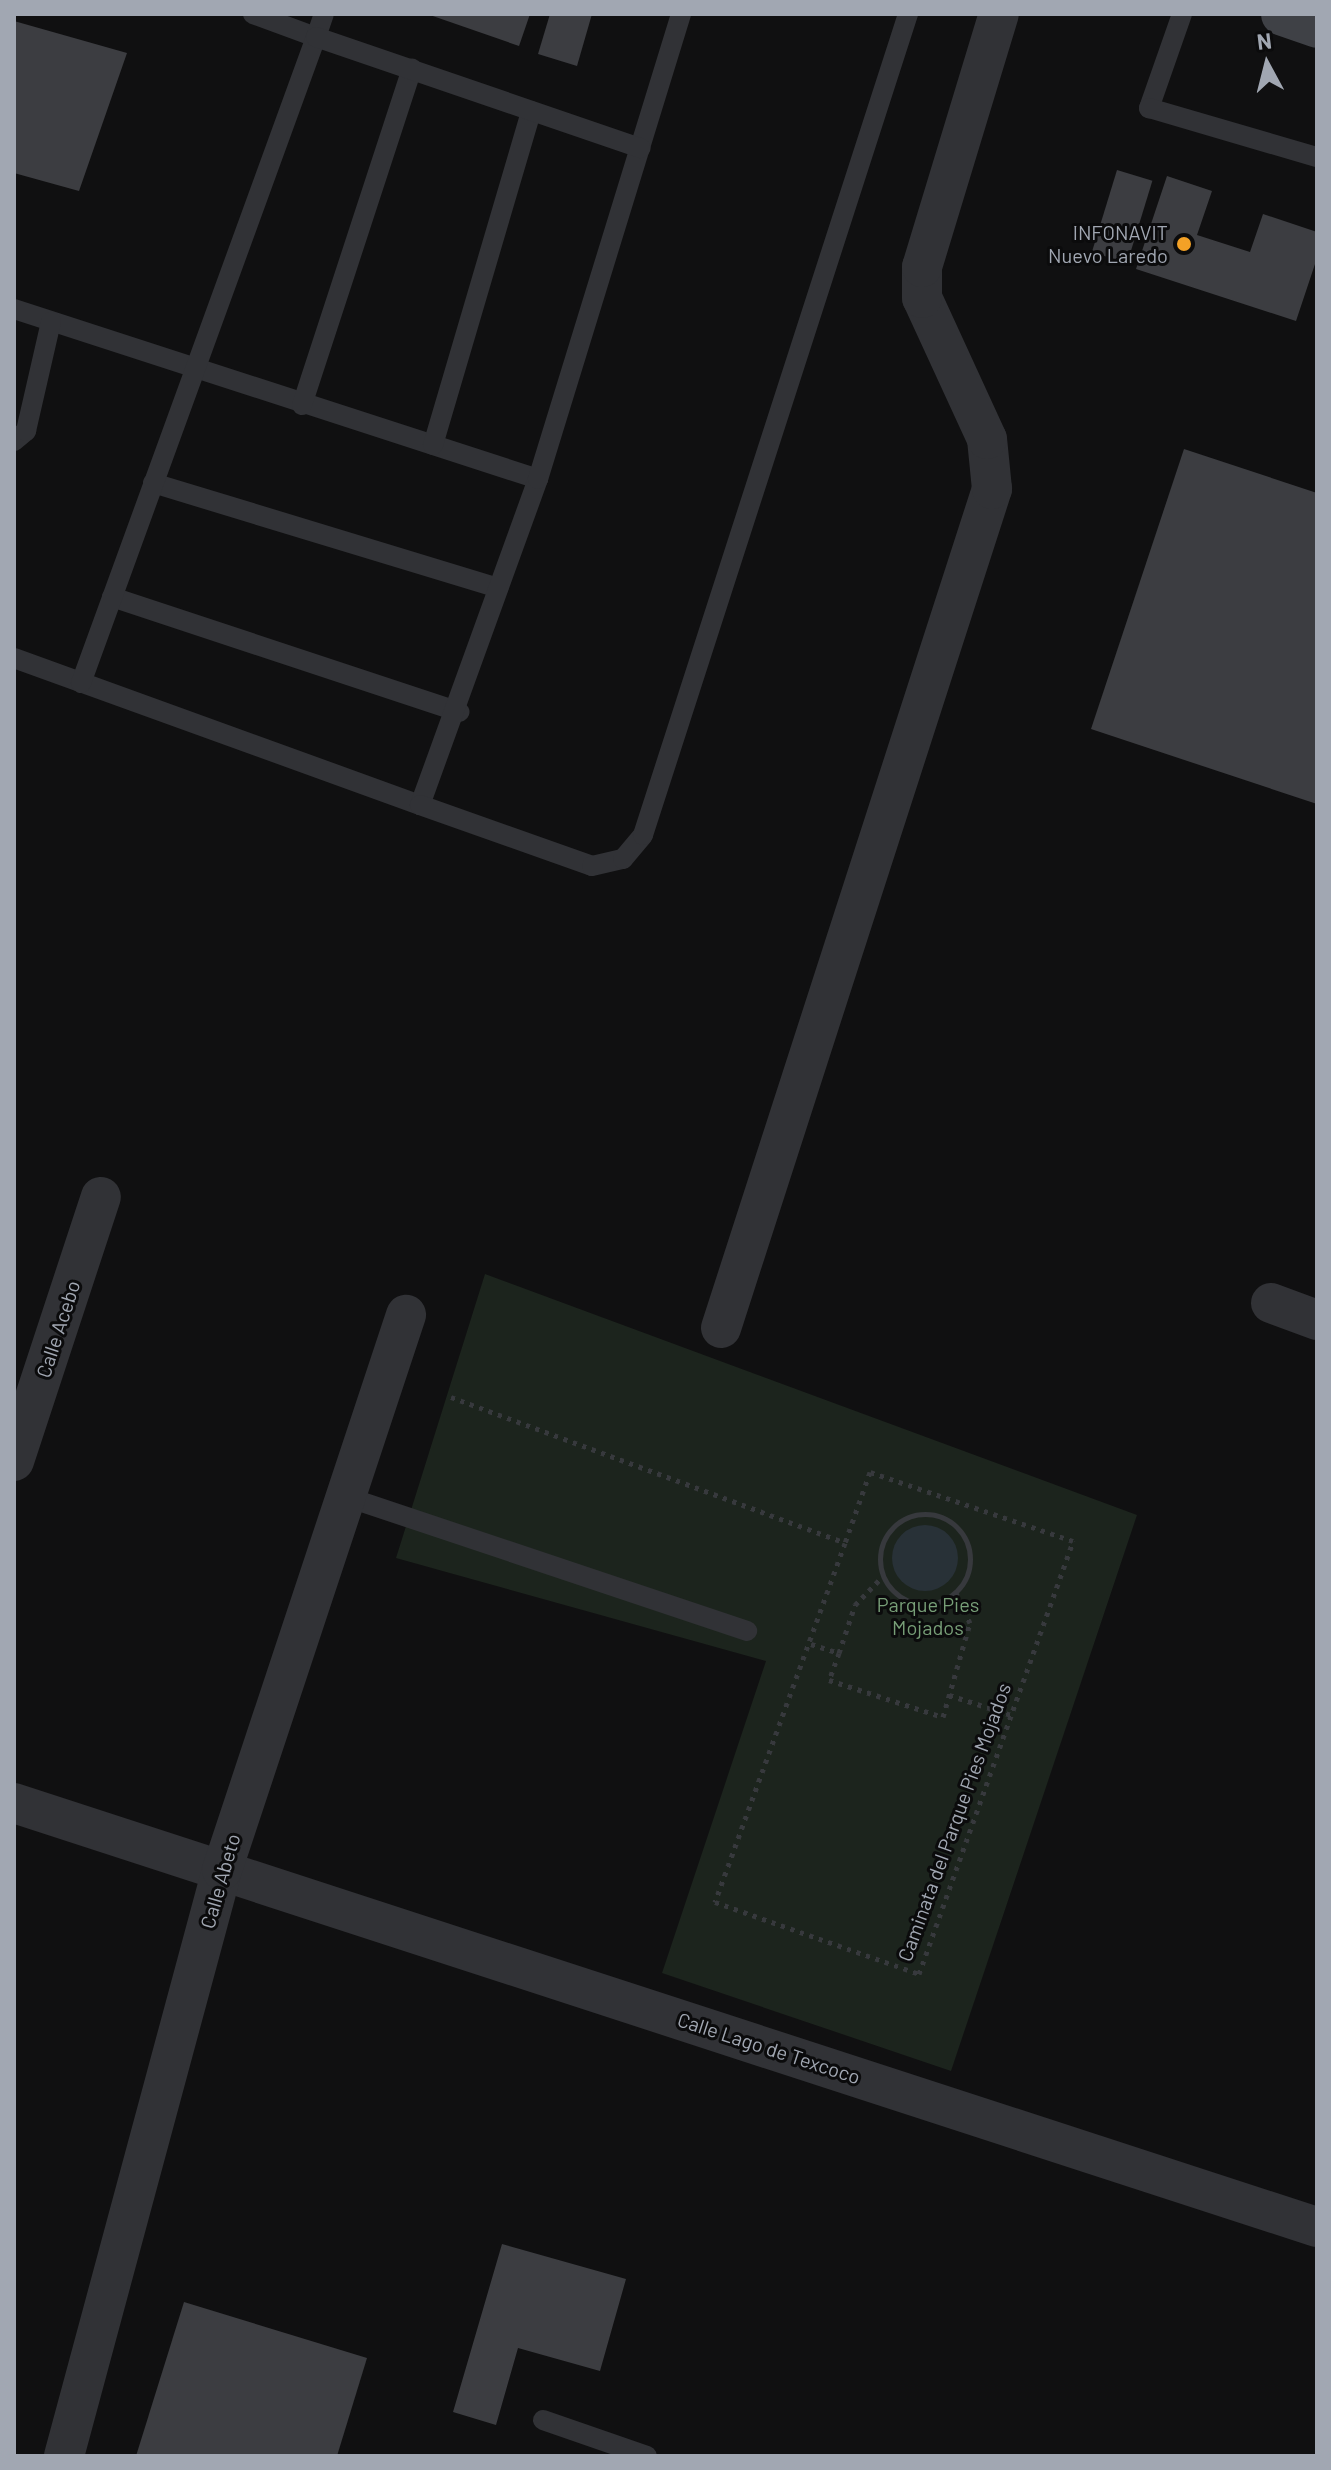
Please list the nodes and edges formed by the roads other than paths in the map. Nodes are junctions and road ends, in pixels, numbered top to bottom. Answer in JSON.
{"nodes":[{"id":1,"x":253,"y":14,"type":"edge"},
{"id":2,"x":324,"y":14,"type":"edge"},
{"id":3,"x":681,"y":14,"type":"edge"},
{"id":4,"x":908,"y":14,"type":"edge"},
{"id":5,"x":999,"y":14,"type":"edge"},
{"id":6,"x":1182,"y":14,"type":"edge"},
{"id":7,"x":1283,"y":14,"type":"edge"},
{"id":8,"x":1317,"y":26,"type":"edge"},
{"id":9,"x":316,"y":37,"type":"junction"},
{"id":10,"x":412,"y":69,"type":"junction"},
{"id":11,"x":531,"y":111,"type":"junction"},
{"id":12,"x":641,"y":148,"type":"junction"},
{"id":13,"x":1317,"y":157,"type":"edge"},
{"id":14,"x":14,"y":309,"type":"edge"},
{"id":15,"x":51,"y":322,"type":"junction"},
{"id":16,"x":194,"y":371,"type":"junction"},
{"id":17,"x":302,"y":405,"type":"junction"},
{"id":18,"x":14,"y":441,"type":"edge"},
{"id":19,"x":433,"y":445,"type":"junction"},
{"id":20,"x":538,"y":479,"type":"junction"},
{"id":21,"x":153,"y":483,"type":"junction"},
{"id":22,"x":498,"y":588,"type":"junction"},
{"id":23,"x":112,"y":597,"type":"junction"},
{"id":24,"x":14,"y":658,"type":"edge"},
{"id":25,"x":81,"y":683,"type":"junction"},
{"id":26,"x":459,"y":712,"type":"junction"},
{"id":27,"x":420,"y":805,"type":"junction"},
{"id":28,"x":101,"y":1197,"type":"dead end"},
{"id":29,"x":1271,"y":1303,"type":"dead end"},
{"id":30,"x":406,"y":1315,"type":"dead end"},
{"id":31,"x":1317,"y":1320,"type":"edge"},
{"id":32,"x":721,"y":1328,"type":"dead end"},
{"id":33,"x":14,"y":1461,"type":"edge"},
{"id":34,"x":347,"y":1497,"type":"junction"},
{"id":35,"x":747,"y":1631,"type":"dead end"},
{"id":36,"x":14,"y":1803,"type":"edge"},
{"id":37,"x":222,"y":1870,"type":"junction"},
{"id":38,"x":1317,"y":2227,"type":"edge"},
{"id":39,"x":543,"y":2420,"type":"dead end"},
{"id":40,"x":64,"y":2456,"type":"edge"},
{"id":41,"x":647,"y":2456,"type":"edge"}],
"edges":[{"from":1,"to":9,"type":"lane"},
{"from":2,"to":9,"type":"lane"},
{"from":3,"to":12,"type":"lane"},
{"from":4,"to":27,"type":"lane"},
{"from":5,"to":32,"type":"street"},
{"from":6,"to":13,"type":"lane"},
{"from":7,"to":8,"type":"main road"},
{"from":9,"to":10,"type":"lane"},
{"from":9,"to":16,"type":"lane"},
{"from":10,"to":11,"type":"lane"},
{"from":10,"to":17,"type":"lane"},
{"from":11,"to":12,"type":"lane"},
{"from":11,"to":19,"type":"lane"},
{"from":12,"to":20,"type":"lane"},
{"from":14,"to":15,"type":"lane"},
{"from":15,"to":16,"type":"lane"},
{"from":15,"to":18,"type":"lane"},
{"from":16,"to":17,"type":"lane"},
{"from":16,"to":21,"type":"lane"},
{"from":17,"to":19,"type":"lane"},
{"from":19,"to":20,"type":"lane"},
{"from":20,"to":22,"type":"lane"},
{"from":21,"to":22,"type":"lane"},
{"from":21,"to":23,"type":"lane"},
{"from":22,"to":26,"type":"lane"},
{"from":23,"to":25,"type":"lane"},
{"from":23,"to":26,"type":"lane"},
{"from":24,"to":25,"type":"lane"},
{"from":25,"to":27,"type":"lane"},
{"from":26,"to":27,"type":"lane"},
{"from":28,"to":33,"type":"street","name":"Calle Acebo"},
{"from":29,"to":31,"type":"street"},
{"from":30,"to":34,"type":"street","name":"Calle Abeto"},
{"from":34,"to":35,"type":"lane"},
{"from":34,"to":37,"type":"street","name":"Calle Abeto"},
{"from":36,"to":37,"type":"street","name":"Calle Lago de Texcoco"},
{"from":37,"to":38,"type":"street","name":"Calle Lago de Texcoco"},
{"from":37,"to":40,"type":"street","name":"Calle Abeto"},
{"from":39,"to":41,"type":"lane"}]}
